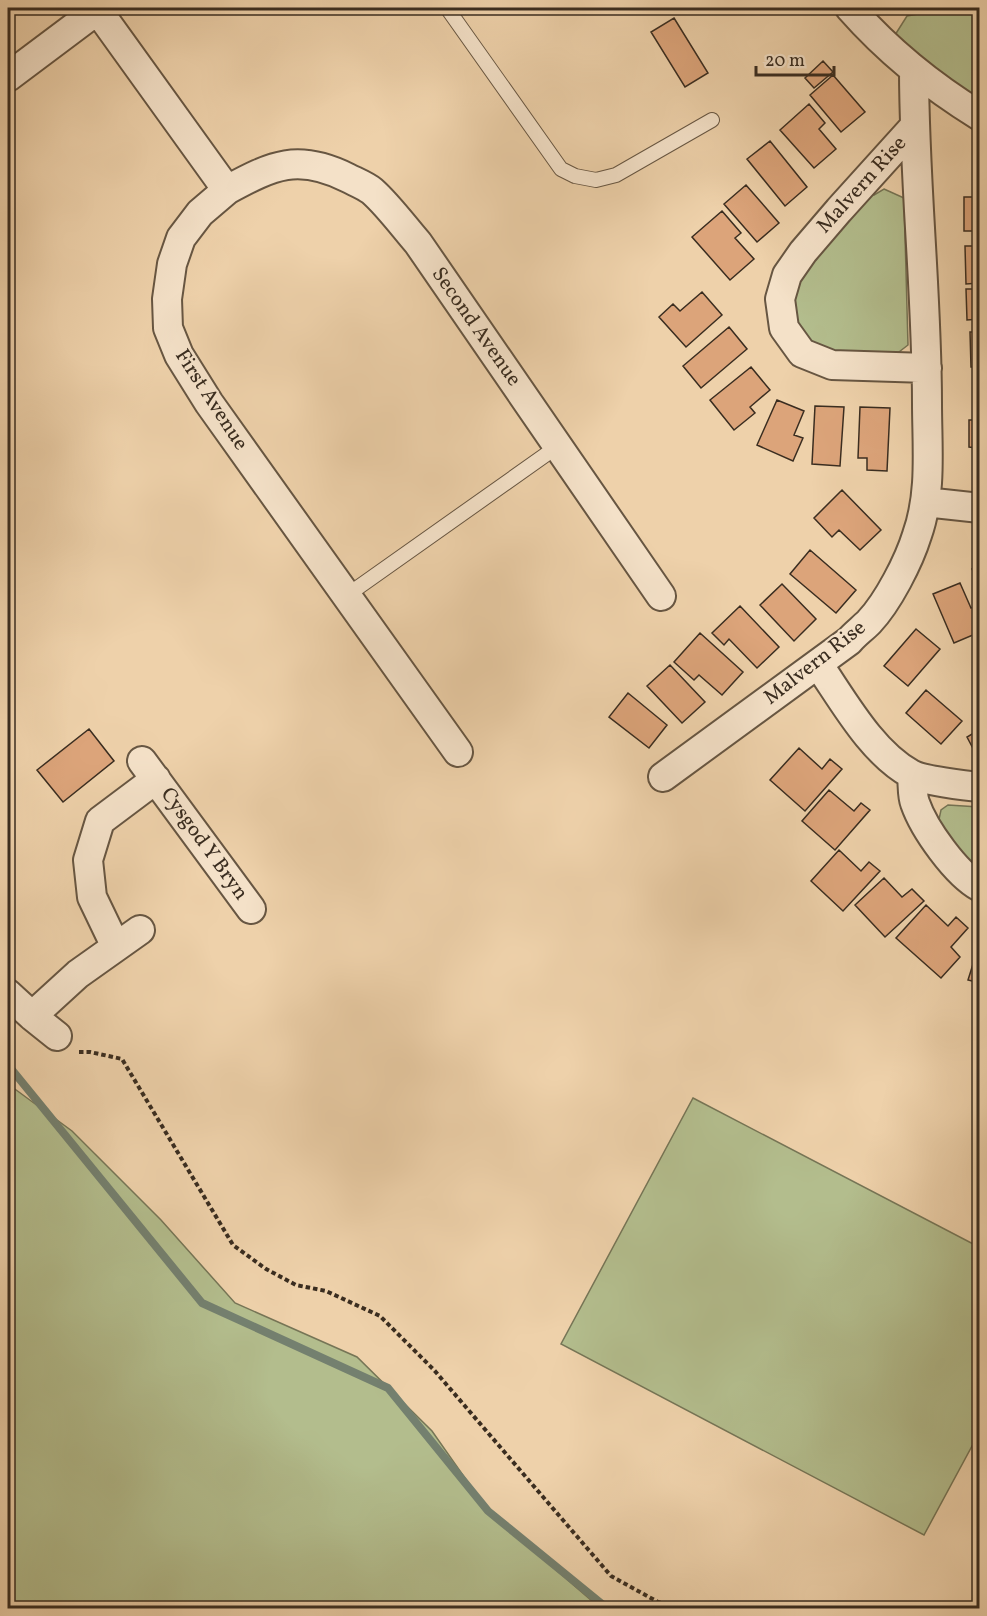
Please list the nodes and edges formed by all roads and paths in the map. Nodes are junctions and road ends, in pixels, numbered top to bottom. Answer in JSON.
{"nodes":[{"id":1,"x":98,"y":8,"type":"edge"},
{"id":2,"x":447,"y":8,"type":"edge"},
{"id":3,"x":850,"y":8,"type":"edge"},
{"id":4,"x":855,"y":8,"type":"edge"},
{"id":5,"x":914,"y":70,"type":"junction"},
{"id":6,"x":8,"y":76,"type":"edge"},
{"id":7,"x":980,"y":116,"type":"edge"},
{"id":8,"x":712,"y":120,"type":"dead end"},
{"id":9,"x":914,"y":127,"type":"junction"},
{"id":10,"x":227,"y":190,"type":"junction"},
{"id":11,"x":927,"y":368,"type":"junction"},
{"id":12,"x":558,"y":446,"type":"junction"},
{"id":13,"x":925,"y":502,"type":"junction"},
{"id":14,"x":980,"y":508,"type":"edge"},
{"id":15,"x":346,"y":596,"type":"junction"},
{"id":16,"x":661,"y":596,"type":"dead end"},
{"id":17,"x":818,"y":664,"type":"junction"},
{"id":18,"x":458,"y":752,"type":"dead end"},
{"id":19,"x":912,"y":776,"type":"junction"},
{"id":20,"x":663,"y":777,"type":"dead end"},
{"id":21,"x":980,"y":788,"type":"edge"},
{"id":22,"x":980,"y":887,"type":"edge"},
{"id":23,"x":251,"y":909,"type":"dead end"},
{"id":24,"x":140,"y":930,"type":"dead end"},
{"id":25,"x":116,"y":947,"type":"junction"},
{"id":26,"x":8,"y":994,"type":"edge"},
{"id":27,"x":32,"y":1016,"type":"junction"},
{"id":28,"x":57,"y":1036,"type":"joint"},
{"id":29,"x":695,"y":1608,"type":"edge"}],
"edges":[{"from":1,"to":6,"type":"street"},
{"from":1,"to":10,"type":"street"},
{"from":2,"to":8,"type":"lane"},
{"from":3,"to":4,"type":"street"},
{"from":3,"to":5,"type":"street"},
{"from":5,"to":7,"type":"street"},
{"from":5,"to":9,"type":"street","name":"Malvern Rise"},
{"from":9,"to":11,"type":"street","name":"Malvern Rise"},
{"from":9,"to":11,"type":"street","name":"Malvern Rise"},
{"from":10,"to":12,"type":"street","name":"Second Avenue"},
{"from":10,"to":15,"type":"street","name":"First Avenue"},
{"from":11,"to":13,"type":"street","name":"Malvern Rise"},
{"from":12,"to":15,"type":"lane"},
{"from":12,"to":16,"type":"street","name":"Second Avenue"},
{"from":13,"to":14,"type":"street"},
{"from":13,"to":17,"type":"street","name":"Malvern Rise"},
{"from":15,"to":18,"type":"street","name":"First Avenue"},
{"from":17,"to":19,"type":"street"},
{"from":17,"to":20,"type":"street","name":"Malvern Rise"},
{"from":19,"to":21,"type":"street"},
{"from":19,"to":22,"type":"street"},
{"from":23,"to":25,"type":"street","name":"Cysgod Y Bryn"},
{"from":24,"to":25,"type":"street"},
{"from":25,"to":27,"type":"street"},
{"from":26,"to":27,"type":"street"},
{"from":27,"to":28,"type":"street"},
{"from":28,"to":29,"type":"path"}]}
